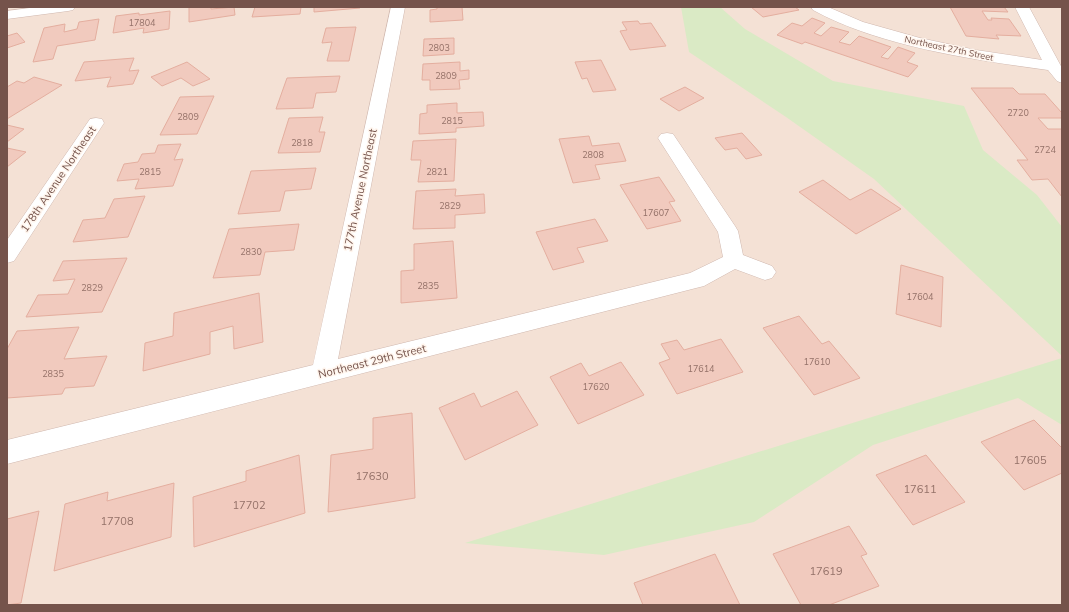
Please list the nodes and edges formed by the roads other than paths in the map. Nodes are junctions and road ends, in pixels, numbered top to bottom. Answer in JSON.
{"nodes":[{"id":1,"x":68,"y":7,"type":"edge"},
{"id":2,"x":398,"y":7,"type":"edge"},
{"id":3,"x":818,"y":7,"type":"edge"},
{"id":4,"x":1022,"y":7,"type":"edge"},
{"id":5,"x":7,"y":15,"type":"edge"},
{"id":6,"x":1053,"y":66,"type":"junction"},
{"id":7,"x":1062,"y":78,"type":"edge"},
{"id":8,"x":96,"y":122,"type":"dead end"},
{"id":9,"x":667,"y":138,"type":"dead end"},
{"id":10,"x":7,"y":256,"type":"edge"},
{"id":11,"x":734,"y":260,"type":"junction"},
{"id":12,"x":765,"y":272,"type":"dead end"},
{"id":13,"x":323,"y":374,"type":"junction"},
{"id":14,"x":7,"y":452,"type":"edge"}],
"edges":[{"from":1,"to":5,"type":"street"},
{"from":2,"to":13,"type":"street","name":"177th Avenue Northeast"},
{"from":3,"to":6,"type":"street","name":"Northeast 27th Street"},
{"from":4,"to":6,"type":"street"},
{"from":6,"to":7,"type":"street"},
{"from":8,"to":10,"type":"street","name":"178th Avenue Northeast"},
{"from":9,"to":11,"type":"street"},
{"from":11,"to":12,"type":"street"},
{"from":11,"to":13,"type":"street","name":"Northeast 29th Street"},
{"from":13,"to":14,"type":"street","name":"Northeast 29th Street"}]}
